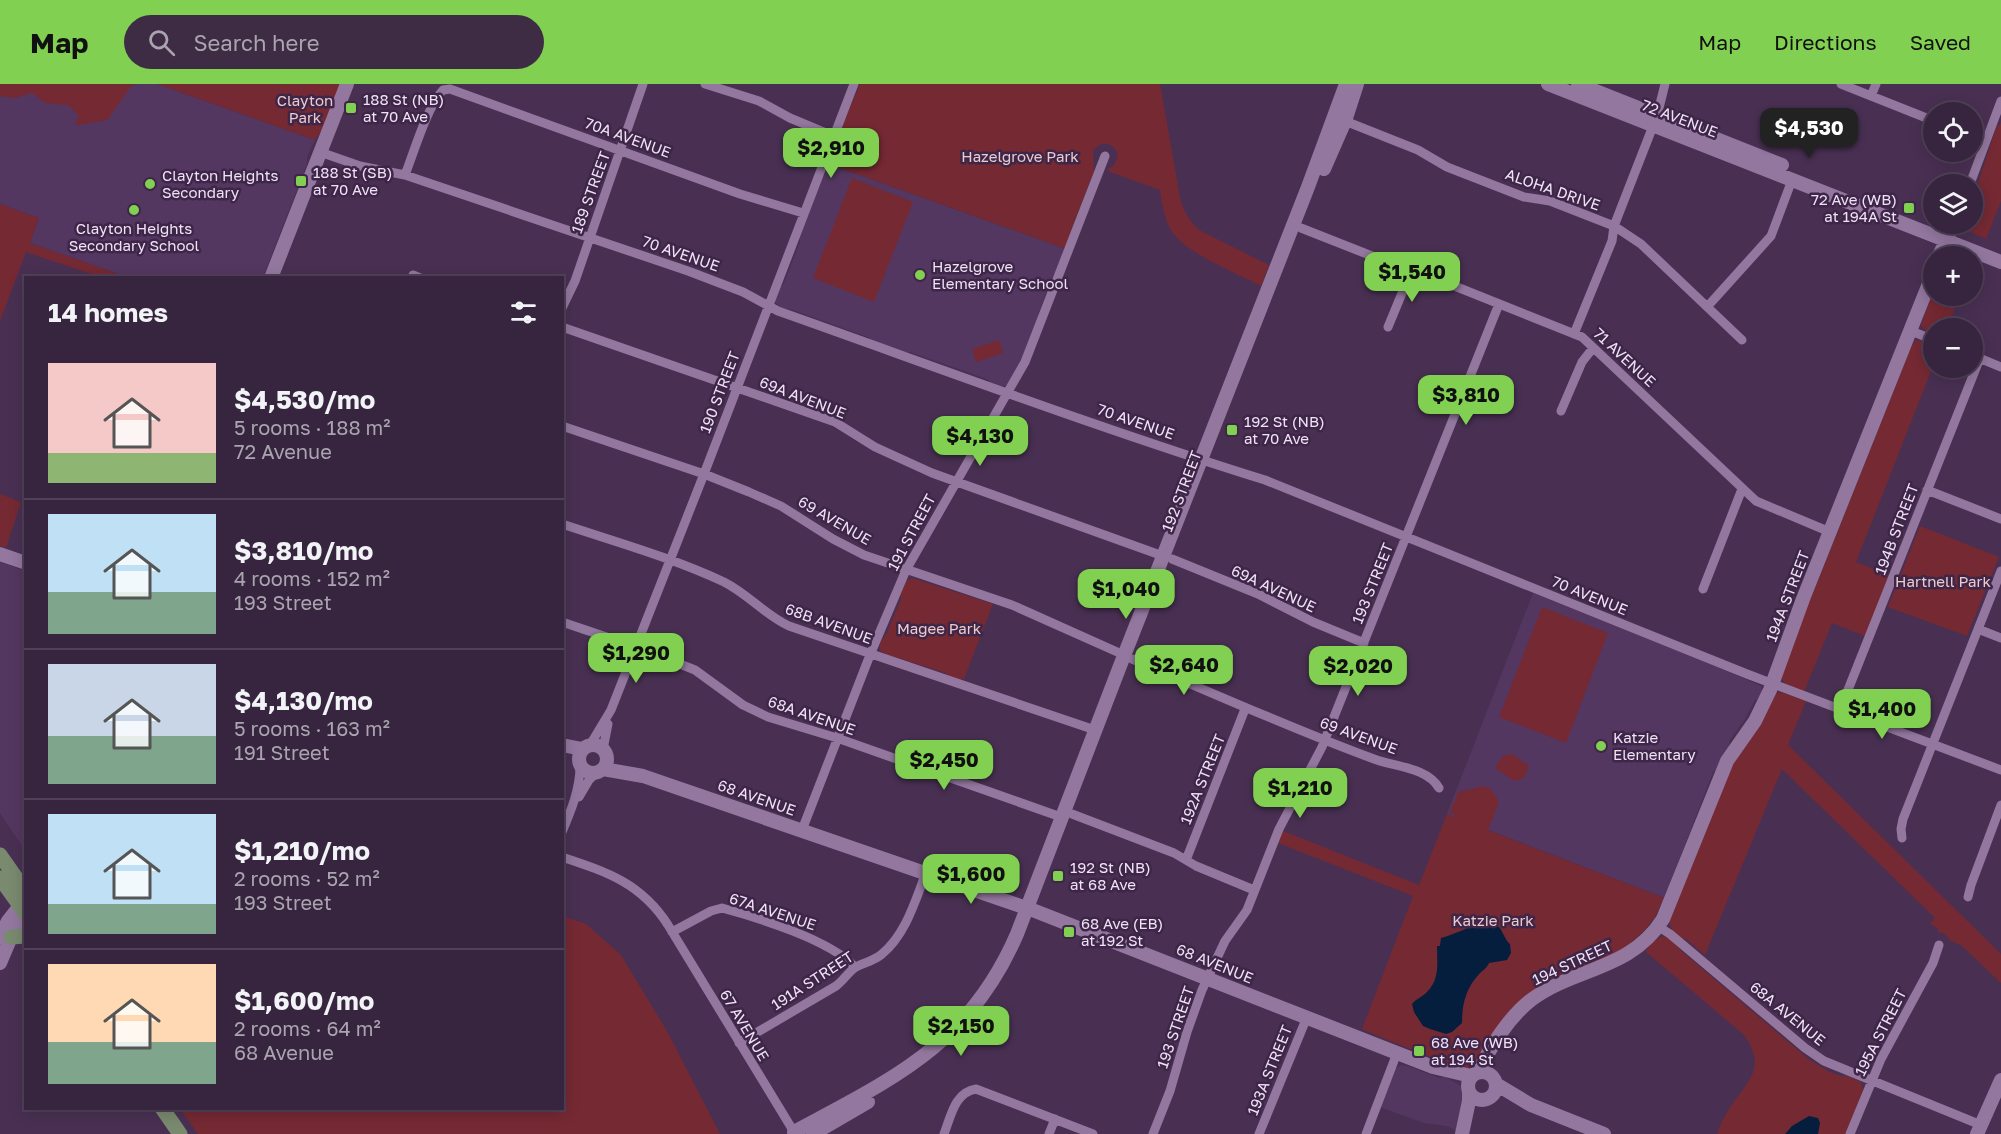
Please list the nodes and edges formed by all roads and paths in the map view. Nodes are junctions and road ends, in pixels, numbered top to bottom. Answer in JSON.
{"nodes":[{"id":1,"x":347,"y":84,"type":"edge"},
{"id":2,"x":644,"y":84,"type":"edge"},
{"id":3,"x":705,"y":84,"type":"edge"},
{"id":4,"x":854,"y":84,"type":"edge"},
{"id":5,"x":1346,"y":84,"type":"edge"},
{"id":6,"x":1357,"y":84,"type":"edge"},
{"id":7,"x":1578,"y":84,"type":"edge"},
{"id":8,"x":1665,"y":84,"type":"edge"},
{"id":9,"x":1841,"y":84,"type":"edge"},
{"id":10,"x":1876,"y":84,"type":"edge"},
{"id":11,"x":1552,"y":86,"type":"edge"},
{"id":12,"x":1871,"y":96,"type":"junction"},
{"id":13,"x":2001,"y":101,"type":"edge"},
{"id":14,"x":1923,"y":116,"type":"edge"},
{"id":15,"x":1655,"y":121,"type":"junction"},
{"id":16,"x":1345,"y":122,"type":"junction"},
{"id":17,"x":833,"y":136,"type":"junction"},
{"id":18,"x":1985,"y":142,"type":"joint"},
{"id":19,"x":621,"y":150,"type":"junction"},
{"id":20,"x":320,"y":152,"type":"junction"},
{"id":21,"x":1105,"y":156,"type":"dead end"},
{"id":22,"x":1974,"y":174,"type":"edge"},
{"id":23,"x":405,"y":175,"type":"junction"},
{"id":24,"x":1792,"y":180,"type":"junction"},
{"id":25,"x":803,"y":213,"type":"junction"},
{"id":26,"x":1923,"y":221,"type":"edge"},
{"id":27,"x":1923,"y":223,"type":"edge"},
{"id":28,"x":1614,"y":226,"type":"junction"},
{"id":29,"x":1301,"y":228,"type":"junction"},
{"id":30,"x":1953,"y":234,"type":"edge"},
{"id":31,"x":1955,"y":234,"type":"edge"},
{"id":32,"x":590,"y":237,"type":"junction"},
{"id":33,"x":2001,"y":253,"type":"edge"},
{"id":34,"x":2001,"y":262,"type":"edge"},
{"id":35,"x":1412,"y":269,"type":"junction"},
{"id":36,"x":272,"y":276,"type":"edge"},
{"id":37,"x":1923,"y":300,"type":"edge"},
{"id":38,"x":564,"y":304,"type":"edge"},
{"id":39,"x":1499,"y":304,"type":"junction"},
{"id":40,"x":768,"y":306,"type":"junction"},
{"id":41,"x":1707,"y":307,"type":"junction"},
{"id":42,"x":1388,"y":327,"type":"dead end"},
{"id":43,"x":564,"y":328,"type":"edge"},
{"id":44,"x":1911,"y":331,"type":"junction"},
{"id":45,"x":1574,"y":334,"type":"junction"},
{"id":46,"x":1923,"y":336,"type":"edge"},
{"id":47,"x":1742,"y":340,"type":"dead end"},
{"id":48,"x":1593,"y":348,"type":"junction"},
{"id":49,"x":1983,"y":360,"type":"edge"},
{"id":50,"x":2001,"y":367,"type":"edge"},
{"id":51,"x":1968,"y":378,"type":"edge"},
{"id":52,"x":736,"y":388,"type":"junction"},
{"id":53,"x":1008,"y":393,"type":"junction"},
{"id":54,"x":1561,"y":411,"type":"dead end"},
{"id":55,"x":564,"y":427,"type":"edge"},
{"id":56,"x":1205,"y":461,"type":"junction"},
{"id":57,"x":704,"y":474,"type":"junction"},
{"id":58,"x":956,"y":482,"type":"junction"},
{"id":59,"x":1742,"y":489,"type":"junction"},
{"id":60,"x":1927,"y":490,"type":"junction"},
{"id":61,"x":2001,"y":519,"type":"edge"},
{"id":62,"x":564,"y":525,"type":"edge"},
{"id":63,"x":1830,"y":532,"type":"junction"},
{"id":64,"x":1407,"y":537,"type":"junction"},
{"id":65,"x":0,"y":554,"type":"edge"},
{"id":66,"x":1168,"y":558,"type":"junction"},
{"id":67,"x":24,"y":561,"type":"edge"},
{"id":68,"x":669,"y":561,"type":"junction"},
{"id":69,"x":906,"y":570,"type":"junction"},
{"id":70,"x":2001,"y":571,"type":"edge"},
{"id":71,"x":1703,"y":589,"type":"dead end"},
{"id":72,"x":564,"y":623,"type":"edge"},
{"id":73,"x":1978,"y":629,"type":"junction"},
{"id":74,"x":2001,"y":638,"type":"edge"},
{"id":75,"x":1364,"y":643,"type":"junction"},
{"id":76,"x":636,"y":647,"type":"junction"},
{"id":77,"x":870,"y":655,"type":"junction"},
{"id":78,"x":1128,"y":657,"type":"junction"},
{"id":79,"x":1772,"y":683,"type":"junction"},
{"id":80,"x":1245,"y":709,"type":"junction"},
{"id":81,"x":1840,"y":710,"type":"junction"},
{"id":82,"x":1097,"y":736,"type":"junction"},
{"id":83,"x":837,"y":738,"type":"junction"},
{"id":84,"x":1325,"y":740,"type":"junction"},
{"id":85,"x":1933,"y":744,"type":"junction"},
{"id":86,"x":564,"y":746,"type":"edge"},
{"id":87,"x":564,"y":752,"type":"edge"},
{"id":88,"x":593,"y":758,"type":"junction"},
{"id":89,"x":2001,"y":770,"type":"edge"},
{"id":90,"x":1440,"y":788,"type":"dead end"},
{"id":91,"x":2001,"y":805,"type":"edge"},
{"id":92,"x":573,"y":807,"type":"junction"},
{"id":93,"x":1066,"y":815,"type":"junction"},
{"id":94,"x":564,"y":827,"type":"edge"},
{"id":95,"x":802,"y":830,"type":"junction"},
{"id":96,"x":1902,"y":838,"type":"dead end"},
{"id":97,"x":0,"y":855,"type":"edge"},
{"id":98,"x":564,"y":858,"type":"edge"},
{"id":99,"x":1186,"y":860,"type":"junction"},
{"id":100,"x":12,"y":873,"type":"edge"},
{"id":101,"x":926,"y":873,"type":"junction"},
{"id":102,"x":1254,"y":890,"type":"junction"},
{"id":103,"x":1968,"y":897,"type":"dead end"},
{"id":104,"x":24,"y":905,"type":"edge"},
{"id":105,"x":1031,"y":909,"type":"junction"},
{"id":106,"x":1659,"y":927,"type":"junction"},
{"id":107,"x":672,"y":932,"type":"junction"},
{"id":108,"x":12,"y":936,"type":"edge"},
{"id":109,"x":1939,"y":945,"type":"dead end"},
{"id":110,"x":0,"y":963,"type":"edge"},
{"id":111,"x":855,"y":967,"type":"junction"},
{"id":112,"x":1208,"y":978,"type":"junction"},
{"id":113,"x":1307,"y":1017,"type":"junction"},
{"id":114,"x":739,"y":1043,"type":"junction"},
{"id":115,"x":1397,"y":1053,"type":"junction"},
{"id":116,"x":2001,"y":1080,"type":"edge"},
{"id":117,"x":1871,"y":1081,"type":"junction"},
{"id":118,"x":1482,"y":1085,"type":"junction"},
{"id":119,"x":165,"y":1110,"type":"edge"},
{"id":120,"x":1055,"y":1119,"type":"junction"},
{"id":121,"x":178,"y":1120,"type":"edge"},
{"id":122,"x":1979,"y":1129,"type":"edge"},
{"id":123,"x":794,"y":1133,"type":"edge"},
{"id":124,"x":188,"y":1134,"type":"edge"},
{"id":125,"x":813,"y":1134,"type":"edge"},
{"id":126,"x":944,"y":1134,"type":"edge"},
{"id":127,"x":1049,"y":1134,"type":"edge"},
{"id":128,"x":1093,"y":1134,"type":"edge"},
{"id":129,"x":1153,"y":1134,"type":"edge"},
{"id":130,"x":1259,"y":1134,"type":"edge"},
{"id":131,"x":1366,"y":1134,"type":"edge"},
{"id":132,"x":1463,"y":1134,"type":"edge"},
{"id":133,"x":1604,"y":1134,"type":"edge"},
{"id":134,"x":1850,"y":1134,"type":"edge"}],
"edges":[{"from":1,"to":20,"type":"main road"},
{"from":2,"to":19,"type":"street","name":"189 STREET"},
{"from":3,"to":17,"type":"street"},
{"from":4,"to":17,"type":"street","name":"190 STREET"},
{"from":5,"to":56,"type":"main road","name":"192 STREET"},
{"from":6,"to":16,"type":"main road","name":"192 STREET"},
{"from":7,"to":15,"type":"main road","name":"72 AVENUE"},
{"from":8,"to":15,"type":"street"},
{"from":9,"to":12,"type":"street"},
{"from":10,"to":12,"type":"street"},
{"from":11,"to":15,"type":"main road","name":"72 AVENUE"},
{"from":12,"to":14,"type":"street"},
{"from":13,"to":18,"type":"street"},
{"from":15,"to":24,"type":"main road","name":"72 AVENUE"},
{"from":15,"to":26,"type":"main road","name":"72 AVENUE"},
{"from":15,"to":28,"type":"street"},
{"from":16,"to":28,"type":"street","name":"ALOHA DRIVE"},
{"from":16,"to":29,"type":"main road","name":"192 STREET"},
{"from":17,"to":25,"type":"street","name":"190 STREET"},
{"from":18,"to":22,"type":"street"},
{"from":19,"to":23,"type":"street","name":"70A AVENUE"},
{"from":19,"to":25,"type":"street","name":"70A AVENUE"},
{"from":19,"to":32,"type":"street","name":"189 STREET"},
{"from":20,"to":23,"type":"street","name":"70 AVENUE"},
{"from":20,"to":36,"type":"main road"},
{"from":21,"to":53,"type":"street","name":"191 STREET"},
{"from":23,"to":32,"type":"street","name":"70 AVENUE"},
{"from":24,"to":27,"type":"main road","name":"72 AVENUE"},
{"from":24,"to":41,"type":"street"},
{"from":25,"to":40,"type":"street","name":"190 STREET"},
{"from":28,"to":41,"type":"street","name":"ALOHA DRIVE"},
{"from":28,"to":45,"type":"street"},
{"from":29,"to":35,"type":"street","name":"71 AVENUE"},
{"from":29,"to":56,"type":"main road","name":"192 STREET"},
{"from":30,"to":34,"type":"main road","name":"72 AVENUE"},
{"from":31,"to":33,"type":"main road","name":"72 AVENUE"},
{"from":32,"to":38,"type":"street","name":"189 STREET"},
{"from":32,"to":40,"type":"street","name":"70 AVENUE"},
{"from":35,"to":39,"type":"street","name":"71 AVENUE"},
{"from":35,"to":42,"type":"street"},
{"from":37,"to":44,"type":"main road","name":"194A STREET"},
{"from":39,"to":45,"type":"street","name":"71 AVENUE"},
{"from":39,"to":64,"type":"street","name":"193 STREET"},
{"from":40,"to":52,"type":"street","name":"190 STREET"},
{"from":40,"to":53,"type":"street","name":"70 AVENUE"},
{"from":41,"to":47,"type":"street","name":"ALOHA DRIVE"},
{"from":43,"to":52,"type":"street","name":"69A AVENUE"},
{"from":44,"to":46,"type":"street"},
{"from":44,"to":63,"type":"main road","name":"194A STREET"},
{"from":45,"to":48,"type":"street","name":"71 AVENUE"},
{"from":48,"to":54,"type":"street"},
{"from":48,"to":59,"type":"street","name":"71 AVENUE"},
{"from":49,"to":50,"type":"street"},
{"from":51,"to":60,"type":"street","name":"194B STREET"},
{"from":52,"to":57,"type":"street","name":"190 STREET"},
{"from":52,"to":58,"type":"street","name":"69A AVENUE"},
{"from":53,"to":56,"type":"street","name":"70 AVENUE"},
{"from":53,"to":58,"type":"street","name":"191 STREET"},
{"from":55,"to":57,"type":"street","name":"69 AVENUE"},
{"from":56,"to":64,"type":"street","name":"70 AVENUE"},
{"from":56,"to":66,"type":"main road","name":"192 STREET"},
{"from":57,"to":68,"type":"street","name":"190 STREET"},
{"from":57,"to":69,"type":"street","name":"69 AVENUE"},
{"from":58,"to":66,"type":"street","name":"69A AVENUE"},
{"from":58,"to":69,"type":"street","name":"191 STREET"},
{"from":59,"to":63,"type":"street","name":"71 AVENUE"},
{"from":59,"to":71,"type":"street"},
{"from":60,"to":61,"type":"street"},
{"from":60,"to":81,"type":"street","name":"194B STREET"},
{"from":62,"to":68,"type":"street","name":"68B AVENUE"},
{"from":63,"to":79,"type":"main road","name":"194A STREET"},
{"from":64,"to":75,"type":"street","name":"193 STREET"},
{"from":64,"to":79,"type":"street","name":"70 AVENUE"},
{"from":65,"to":67,"type":"main road"},
{"from":66,"to":75,"type":"street","name":"69A AVENUE"},
{"from":66,"to":78,"type":"main road","name":"192 STREET"},
{"from":66,"to":78,"type":"main road","name":"192 STREET"},
{"from":68,"to":76,"type":"street","name":"190 STREET"},
{"from":68,"to":77,"type":"street","name":"68B AVENUE"},
{"from":69,"to":77,"type":"street","name":"191 STREET"},
{"from":69,"to":78,"type":"street","name":"69 AVENUE"},
{"from":70,"to":73,"type":"street"},
{"from":72,"to":76,"type":"street","name":"68A AVENUE"},
{"from":73,"to":74,"type":"street"},
{"from":73,"to":85,"type":"street"},
{"from":75,"to":84,"type":"street","name":"193 STREET"},
{"from":76,"to":83,"type":"street","name":"68A AVENUE"},
{"from":76,"to":88,"type":"street","name":"190 STREET"},
{"from":77,"to":82,"type":"street","name":"68B AVENUE"},
{"from":77,"to":83,"type":"street","name":"191 STREET"},
{"from":78,"to":80,"type":"street","name":"69 AVENUE"},
{"from":78,"to":82,"type":"main road","name":"192 STREET"},
{"from":79,"to":81,"type":"street","name":"70 AVENUE"},
{"from":79,"to":106,"type":"main road","name":"194A STREET"},
{"from":80,"to":84,"type":"street","name":"69 AVENUE"},
{"from":80,"to":99,"type":"street","name":"192A STREET"},
{"from":81,"to":85,"type":"street","name":"70 AVENUE"},
{"from":82,"to":93,"type":"main road","name":"192 STREET"},
{"from":83,"to":93,"type":"street","name":"68A AVENUE"},
{"from":83,"to":95,"type":"street","name":"191 STREET"},
{"from":84,"to":90,"type":"street","name":"69 AVENUE"},
{"from":84,"to":102,"type":"street","name":"193 STREET"},
{"from":85,"to":89,"type":"street","name":"70 AVENUE"},
{"from":85,"to":96,"type":"street"},
{"from":86,"to":88,"type":"main road","name":"68 AVENUE"},
{"from":87,"to":88,"type":"main road","name":"68 AVENUE"},
{"from":88,"to":92,"type":"street","name":"190 STREET"},
{"from":88,"to":92,"type":"street","name":"190 STREET"},
{"from":88,"to":95,"type":"main road","name":"68 AVENUE"},
{"from":91,"to":103,"type":"street"},
{"from":92,"to":94,"type":"street","name":"190 STREET"},
{"from":93,"to":99,"type":"street","name":"68A AVENUE"},
{"from":93,"to":105,"type":"main road","name":"192 STREET"},
{"from":95,"to":101,"type":"main road","name":"68 AVENUE"},
{"from":97,"to":100,"type":"main road"},
{"from":98,"to":107,"type":"street"},
{"from":99,"to":102,"type":"street","name":"68A AVENUE"},
{"from":100,"to":104,"type":"main road"},
{"from":101,"to":105,"type":"main road","name":"68 AVENUE"},
{"from":101,"to":111,"type":"street","name":"191A STREET"},
{"from":102,"to":112,"type":"street","name":"193 STREET"},
{"from":104,"to":108,"type":"main road"},
{"from":105,"to":112,"type":"main road","name":"68 AVENUE"},
{"from":105,"to":123,"type":"main road"},
{"from":105,"to":125,"type":"main road"},
{"from":106,"to":117,"type":"street","name":"68A AVENUE"},
{"from":106,"to":118,"type":"main road","name":"194 STREET"},
{"from":107,"to":111,"type":"street","name":"67A AVENUE"},
{"from":107,"to":114,"type":"street","name":"67 AVENUE"},
{"from":108,"to":110,"type":"main road"},
{"from":109,"to":117,"type":"street","name":"195A STREET"},
{"from":111,"to":114,"type":"street","name":"191A STREET"},
{"from":112,"to":113,"type":"main road","name":"68 AVENUE"},
{"from":112,"to":129,"type":"street","name":"193 STREET"},
{"from":113,"to":115,"type":"main road","name":"68 AVENUE"},
{"from":113,"to":130,"type":"street","name":"193A STREET"},
{"from":114,"to":123,"type":"street","name":"67 AVENUE"},
{"from":115,"to":118,"type":"main road","name":"68 AVENUE"},
{"from":115,"to":131,"type":"street"},
{"from":116,"to":122,"type":"main road"},
{"from":117,"to":122,"type":"street","name":"68A AVENUE"},
{"from":117,"to":134,"type":"street","name":"195A STREET"},
{"from":118,"to":132,"type":"main road","name":"194 STREET"},
{"from":118,"to":133,"type":"main road","name":"68 AVENUE"},
{"from":119,"to":121,"type":"main road"},
{"from":120,"to":126,"type":"street"},
{"from":120,"to":127,"type":"street"},
{"from":120,"to":128,"type":"street"},
{"from":121,"to":124,"type":"main road"}]}
